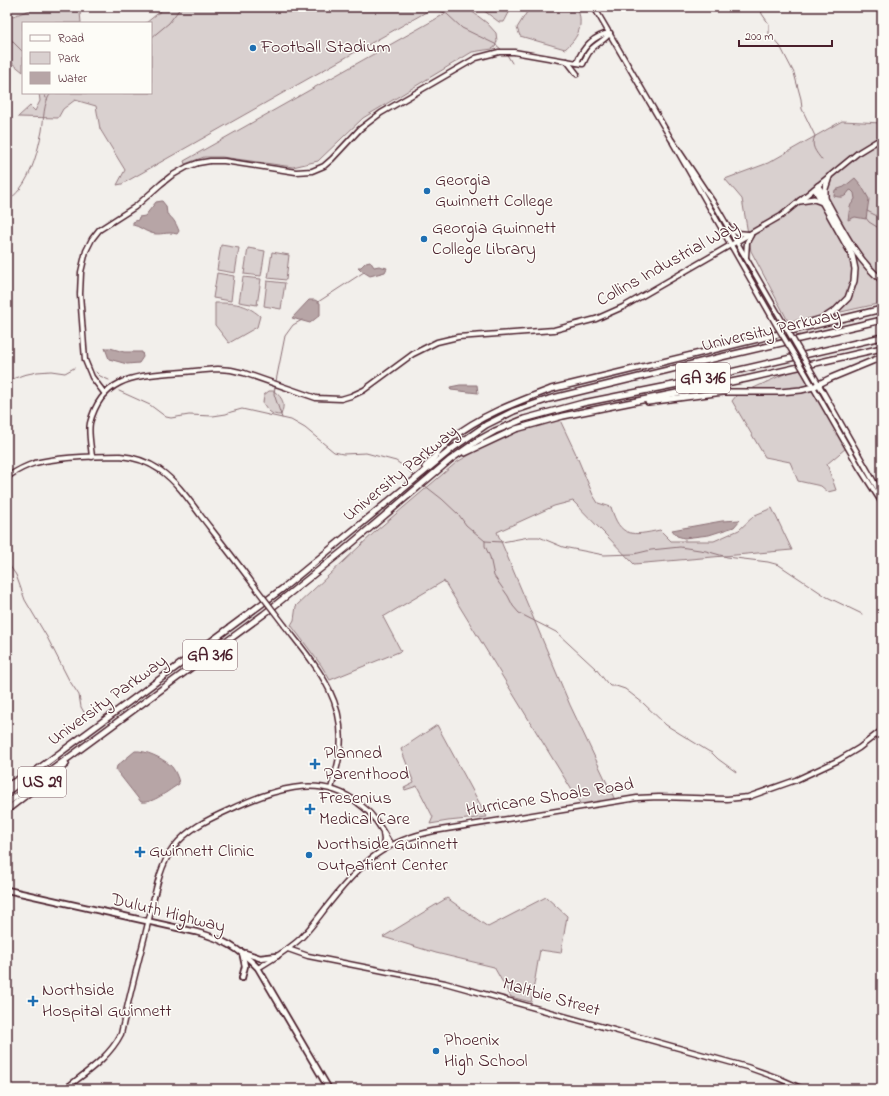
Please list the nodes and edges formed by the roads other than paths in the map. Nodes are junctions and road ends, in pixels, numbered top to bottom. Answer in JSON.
{"nodes":[{"id":1,"x":594,"y":7,"type":"edge"},
{"id":2,"x":610,"y":33,"type":"junction"},
{"id":3,"x":580,"y":56,"type":"junction"},
{"id":4,"x":567,"y":61,"type":"junction"},
{"id":5,"x":577,"y":63,"type":"junction"},
{"id":6,"x":577,"y":74,"type":"dead end"},
{"id":7,"x":882,"y":138,"type":"edge"},
{"id":8,"x":671,"y":139,"type":"junction"},
{"id":9,"x":828,"y":177,"type":"junction"},
{"id":10,"x":816,"y":187,"type":"junction"},
{"id":11,"x":800,"y":201,"type":"junction"},
{"id":12,"x":824,"y":201,"type":"junction"},
{"id":13,"x":729,"y":229,"type":"junction"},
{"id":14,"x":751,"y":233,"type":"junction"},
{"id":15,"x":737,"y":242,"type":"junction"},
{"id":16,"x":732,"y":245,"type":"junction"},
{"id":17,"x":746,"y":258,"type":"junction"},
{"id":18,"x":882,"y":280,"type":"edge"},
{"id":19,"x":882,"y":309,"type":"edge"},
{"id":20,"x":882,"y":320,"type":"edge"},
{"id":21,"x":882,"y":337,"type":"edge"},
{"id":22,"x":748,"y":342,"type":"junction"},
{"id":23,"x":882,"y":348,"type":"edge"},
{"id":24,"x":882,"y":358,"type":"edge"},
{"id":25,"x":819,"y":384,"type":"junction"},
{"id":26,"x":813,"y":387,"type":"junction"},
{"id":27,"x":105,"y":394,"type":"junction"},
{"id":28,"x":592,"y":411,"type":"junction"},
{"id":29,"x":92,"y":456,"type":"junction"},
{"id":30,"x":450,"y":460,"type":"junction"},
{"id":31,"x":7,"y":477,"type":"edge"},
{"id":32,"x":414,"y":480,"type":"junction"},
{"id":33,"x":882,"y":496,"type":"edge"},
{"id":34,"x":882,"y":503,"type":"edge"},
{"id":35,"x":882,"y":730,"type":"edge"},
{"id":36,"x":76,"y":753,"type":"junction"},
{"id":37,"x":44,"y":764,"type":"junction"},
{"id":38,"x":7,"y":786,"type":"edge"},
{"id":39,"x":331,"y":789,"type":"junction"},
{"id":40,"x":7,"y":792,"type":"edge"},
{"id":41,"x":7,"y":803,"type":"edge"},
{"id":42,"x":7,"y":810,"type":"edge"},
{"id":43,"x":383,"y":831,"type":"junction"},
{"id":44,"x":391,"y":845,"type":"junction"},
{"id":45,"x":382,"y":850,"type":"junction"},
{"id":46,"x":7,"y":890,"type":"edge"},
{"id":47,"x":149,"y":922,"type":"junction"},
{"id":48,"x":288,"y":949,"type":"junction"},
{"id":49,"x":242,"y":952,"type":"junction"},
{"id":50,"x":277,"y":956,"type":"junction"},
{"id":51,"x":258,"y":968,"type":"junction"},
{"id":52,"x":242,"y":978,"type":"dead end"},
{"id":53,"x":65,"y":1089,"type":"edge"},
{"id":54,"x":329,"y":1089,"type":"edge"},
{"id":55,"x":803,"y":1089,"type":"edge"}],
"edges":[{"from":1,"to":2,"type":"street"},
{"from":2,"to":3,"type":"street"},
{"from":2,"to":5,"type":"street"},
{"from":2,"to":8,"type":"street"},
{"from":3,"to":4,"type":"street"},
{"from":3,"to":5,"type":"street"},
{"from":4,"to":5,"type":"street"},
{"from":4,"to":6,"type":"street"},
{"from":4,"to":27,"type":"street"},
{"from":7,"to":9,"type":"street","name":"Collins Industrial Way"},
{"from":8,"to":13,"type":"street"},
{"from":8,"to":16,"type":"street"},
{"from":9,"to":10,"type":"street","name":"Collins Industrial Way"},
{"from":9,"to":12,"type":"highway"},
{"from":10,"to":11,"type":"street","name":"Collins Industrial Way"},
{"from":10,"to":12,"type":"highway"},
{"from":11,"to":12,"type":"highway"},
{"from":11,"to":14,"type":"street","name":"Collins Industrial Way"},
{"from":12,"to":18,"type":"highway"},
{"from":12,"to":22,"type":"highway"},
{"from":13,"to":14,"type":"street"},
{"from":13,"to":15,"type":"street"},
{"from":14,"to":15,"type":"street","name":"Collins Industrial Way"},
{"from":14,"to":17,"type":"street"},
{"from":15,"to":16,"type":"street","name":"Collins Industrial Way"},
{"from":15,"to":17,"type":"street"},
{"from":16,"to":26,"type":"street","bridge":true},
{"from":16,"to":27,"type":"street","name":"Collins Industrial Way"},
{"from":17,"to":25,"type":"street","bridge":true},
{"from":19,"to":22,"type":"highway"},
{"from":20,"to":32,"type":"highway","name":"University Parkway","number":"GA 316"},
{"from":21,"to":30,"type":"highway","name":"University Parkway","number":"GA 316"},
{"from":22,"to":32,"type":"highway"},
{"from":23,"to":28,"type":"highway"},
{"from":24,"to":25,"type":"highway"},
{"from":25,"to":26,"type":"highway"},
{"from":25,"to":33,"type":"street"},
{"from":26,"to":28,"type":"highway"},
{"from":26,"to":34,"type":"street"},
{"from":27,"to":29,"type":"street"},
{"from":28,"to":30,"type":"highway"},
{"from":29,"to":31,"type":"street"},
{"from":29,"to":39,"type":"street","bridge":true},
{"from":30,"to":36,"type":"highway","name":"University Parkway","number":"GA 316"},
{"from":32,"to":37,"type":"highway","name":"University Parkway","number":"GA 316"},
{"from":35,"to":44,"type":"street","name":"Hurricane Shoals Road"},
{"from":36,"to":41,"type":"highway","name":"University Parkway","number":"GA 316"},
{"from":36,"to":42,"type":"highway","number":"US 29"},
{"from":37,"to":38,"type":"highway","number":"US 29"},
{"from":37,"to":40,"type":"highway","name":"University Parkway","number":"GA 316"},
{"from":39,"to":43,"type":"street"},
{"from":39,"to":47,"type":"street"},
{"from":43,"to":44,"type":"street"},
{"from":43,"to":45,"type":"street"},
{"from":44,"to":45,"type":"street","name":"Hurricane Shoals Road"},
{"from":45,"to":48,"type":"street","name":"Hurricane Shoals Road"},
{"from":46,"to":47,"type":"main road","name":"Duluth Highway"},
{"from":47,"to":49,"type":"main road","name":"Duluth Highway"},
{"from":47,"to":53,"type":"street"},
{"from":48,"to":50,"type":"street","name":"Hurricane Shoals Road"},
{"from":48,"to":55,"type":"street","name":"Maltbie Street"},
{"from":49,"to":50,"type":"main road"},
{"from":49,"to":51,"type":"main road","name":"Duluth Highway"},
{"from":49,"to":52,"type":"main road"},
{"from":50,"to":51,"type":"street","name":"Hurricane Shoals Road"},
{"from":51,"to":54,"type":"main road","name":"Duluth Highway"}]}
